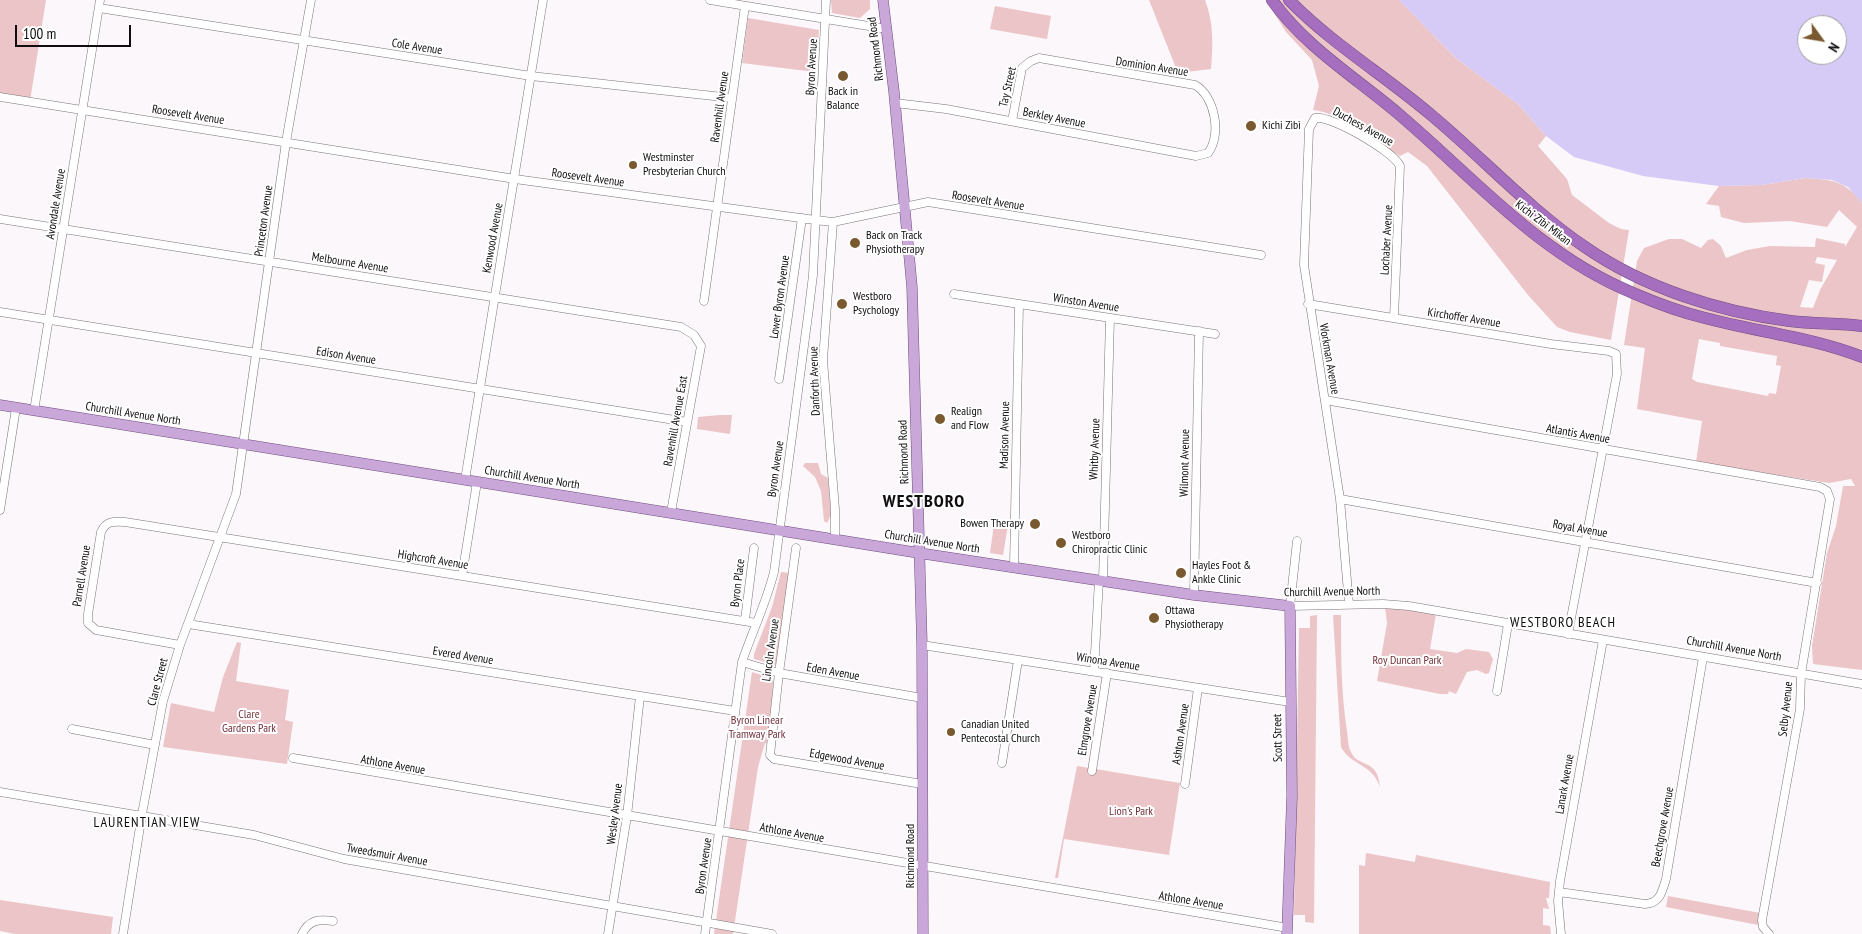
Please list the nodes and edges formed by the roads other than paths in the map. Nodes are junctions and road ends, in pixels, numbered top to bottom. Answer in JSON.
{"nodes":[{"id":1,"x":311,"y":0,"type":"edge"},
{"id":2,"x":543,"y":0,"type":"edge"},
{"id":3,"x":710,"y":0,"type":"edge"},
{"id":4,"x":826,"y":0,"type":"edge"},
{"id":5,"x":883,"y":0,"type":"edge"},
{"id":6,"x":1272,"y":0,"type":"edge"},
{"id":7,"x":1289,"y":0,"type":"edge"},
{"id":8,"x":100,"y":4,"type":"edge"},
{"id":9,"x":746,"y":6,"type":"junction"},
{"id":10,"x":826,"y":19,"type":"junction"},
{"id":11,"x":887,"y":29,"type":"junction"},
{"id":12,"x":305,"y":41,"type":"junction"},
{"id":13,"x":1031,"y":61,"type":"joint"},
{"id":14,"x":531,"y":76,"type":"junction"},
{"id":15,"x":0,"y":97,"type":"edge"},
{"id":16,"x":732,"y":98,"type":"junction"},
{"id":17,"x":895,"y":103,"type":"junction"},
{"id":18,"x":82,"y":110,"type":"junction"},
{"id":19,"x":1315,"y":118,"type":"joint"},
{"id":20,"x":1012,"y":121,"type":"junction"},
{"id":21,"x":286,"y":142,"type":"junction"},
{"id":22,"x":1208,"y":153,"type":"joint"},
{"id":23,"x":1398,"y":162,"type":"joint"},
{"id":24,"x":515,"y":179,"type":"junction"},
{"id":25,"x":717,"y":207,"type":"junction"},
{"id":26,"x":905,"y":208,"type":"junction"},
{"id":27,"x":802,"y":218,"type":"junction"},
{"id":28,"x":0,"y":219,"type":"edge"},
{"id":29,"x":815,"y":220,"type":"junction"},
{"id":30,"x":834,"y":222,"type":"junction"},
{"id":31,"x":64,"y":229,"type":"junction"},
{"id":32,"x":1261,"y":255,"type":"dead end"},
{"id":33,"x":270,"y":262,"type":"junction"},
{"id":34,"x":954,"y":294,"type":"dead end"},
{"id":35,"x":494,"y":298,"type":"junction"},
{"id":36,"x":704,"y":301,"type":"dead end"},
{"id":37,"x":1019,"y":304,"type":"junction"},
{"id":38,"x":1308,"y":304,"type":"junction"},
{"id":39,"x":0,"y":312,"type":"edge"},
{"id":40,"x":1110,"y":318,"type":"junction"},
{"id":41,"x":1394,"y":318,"type":"junction"},
{"id":42,"x":50,"y":320,"type":"junction"},
{"id":43,"x":1862,"y":326,"type":"edge"},
{"id":44,"x":1199,"y":331,"type":"junction"},
{"id":45,"x":694,"y":334,"type":"joint"},
{"id":46,"x":1215,"y":334,"type":"dead end"},
{"id":47,"x":255,"y":352,"type":"junction"},
{"id":48,"x":1862,"y":357,"type":"edge"},
{"id":49,"x":780,"y":379,"type":"dead end"},
{"id":50,"x":480,"y":389,"type":"junction"},
{"id":51,"x":1324,"y":400,"type":"junction"},
{"id":52,"x":0,"y":406,"type":"edge"},
{"id":53,"x":16,"y":408,"type":"junction"},
{"id":54,"x":34,"y":411,"type":"junction"},
{"id":55,"x":687,"y":422,"type":"junction"},
{"id":56,"x":242,"y":444,"type":"junction"},
{"id":57,"x":1602,"y":450,"type":"junction"},
{"id":58,"x":466,"y":480,"type":"junction"},
{"id":59,"x":477,"y":482,"type":"junction"},
{"id":60,"x":1827,"y":491,"type":"joint"},
{"id":61,"x":1340,"y":499,"type":"junction"},
{"id":62,"x":0,"y":510,"type":"edge"},
{"id":63,"x":671,"y":512,"type":"junction"},
{"id":64,"x":106,"y":524,"type":"joint"},
{"id":65,"x":779,"y":530,"type":"junction"},
{"id":66,"x":220,"y":537,"type":"junction"},
{"id":67,"x":835,"y":538,"type":"junction"},
{"id":68,"x":1297,"y":541,"type":"dead end"},
{"id":69,"x":1587,"y":541,"type":"junction"},
{"id":70,"x":754,"y":548,"type":"dead end"},
{"id":71,"x":796,"y":548,"type":"dead end"},
{"id":72,"x":919,"y":553,"type":"junction"},
{"id":73,"x":1014,"y":567,"type":"junction"},
{"id":74,"x":462,"y":576,"type":"junction"},
{"id":75,"x":1101,"y":581,"type":"junction"},
{"id":76,"x":1817,"y":582,"type":"junction"},
{"id":77,"x":1194,"y":595,"type":"junction"},
{"id":78,"x":1349,"y":604,"type":"junction"},
{"id":79,"x":1290,"y":606,"type":"junction"},
{"id":80,"x":745,"y":620,"type":"junction"},
{"id":81,"x":756,"y":623,"type":"junction"},
{"id":82,"x":188,"y":624,"type":"junction"},
{"id":83,"x":1508,"y":624,"type":"junction"},
{"id":84,"x":1568,"y":634,"type":"junction"},
{"id":85,"x":1603,"y":640,"type":"junction"},
{"id":86,"x":180,"y":645,"type":"junction"},
{"id":87,"x":922,"y":645,"type":"junction"},
{"id":88,"x":1703,"y":656,"type":"junction"},
{"id":89,"x":1018,"y":660,"type":"junction"},
{"id":90,"x":742,"y":662,"type":"junction"},
{"id":91,"x":1094,"y":671,"type":"junction"},
{"id":92,"x":778,"y":673,"type":"junction"},
{"id":93,"x":1107,"y":673,"type":"junction"},
{"id":94,"x":1801,"y":674,"type":"junction"},
{"id":95,"x":1862,"y":684,"type":"edge"},
{"id":96,"x":1198,"y":688,"type":"junction"},
{"id":97,"x":1497,"y":691,"type":"dead end"},
{"id":98,"x":640,"y":696,"type":"junction"},
{"id":99,"x":922,"y":698,"type":"junction"},
{"id":100,"x":1290,"y":702,"type":"junction"},
{"id":101,"x":735,"y":711,"type":"junction"},
{"id":102,"x":72,"y":728,"type":"dead end"},
{"id":103,"x":155,"y":745,"type":"junction"},
{"id":104,"x":770,"y":755,"type":"joint"},
{"id":105,"x":293,"y":758,"type":"dead end"},
{"id":106,"x":1002,"y":763,"type":"dead end"},
{"id":107,"x":1092,"y":771,"type":"dead end"},
{"id":108,"x":922,"y":784,"type":"junction"},
{"id":109,"x":1185,"y":784,"type":"dead end"},
{"id":110,"x":0,"y":792,"type":"edge"},
{"id":111,"x":142,"y":814,"type":"junction"},
{"id":112,"x":627,"y":816,"type":"junction"},
{"id":113,"x":720,"y":831,"type":"junction"},
{"id":114,"x":924,"y":867,"type":"junction"},
{"id":115,"x":1559,"y":892,"type":"junction"},
{"id":116,"x":613,"y":905,"type":"junction"},
{"id":117,"x":333,"y":920,"type":"dead end"},
{"id":118,"x":707,"y":922,"type":"junction"},
{"id":119,"x":1287,"y":931,"type":"edge"},
{"id":120,"x":1767,"y":932,"type":"edge"},
{"id":121,"x":123,"y":934,"type":"edge"},
{"id":122,"x":302,"y":934,"type":"edge"},
{"id":123,"x":608,"y":934,"type":"edge"},
{"id":124,"x":705,"y":934,"type":"edge"},
{"id":125,"x":772,"y":934,"type":"edge"},
{"id":126,"x":923,"y":934,"type":"edge"},
{"id":127,"x":1561,"y":934,"type":"edge"}],
"edges":[{"from":1,"to":12,"type":"street","name":"Princeton Avenue"},
{"from":2,"to":14,"type":"street","name":"Kenwood Avenue"},
{"from":3,"to":9,"type":"street"},
{"from":4,"to":10,"type":"street","name":"Byron Avenue"},
{"from":5,"to":11,"type":"main road","name":"Richmond Road"},
{"from":6,"to":48,"type":"highway","name":"Kichi Zībī Mīkan"},
{"from":7,"to":43,"type":"highway","name":"Kichi Zībī Mīkan"},
{"from":8,"to":12,"type":"street","name":"Cole Avenue"},
{"from":8,"to":18,"type":"street","name":"Avondale Avenue"},
{"from":9,"to":10,"type":"street"},
{"from":9,"to":16,"type":"street","name":"Ravenhill Avenue"},
{"from":10,"to":11,"type":"street"},
{"from":10,"to":29,"type":"street","name":"Byron Avenue"},
{"from":11,"to":17,"type":"main road","name":"Richmond Road"},
{"from":12,"to":14,"type":"street","name":"Cole Avenue"},
{"from":12,"to":21,"type":"street","name":"Princeton Avenue"},
{"from":13,"to":20,"type":"street","name":"Tay Street"},
{"from":13,"to":22,"type":"street","name":"Dominion Avenue"},
{"from":14,"to":16,"type":"street","name":"Cole Avenue"},
{"from":14,"to":24,"type":"street","name":"Kenwood Avenue"},
{"from":15,"to":18,"type":"street","name":"Roosevelt Avenue"},
{"from":16,"to":25,"type":"street","name":"Ravenhill Avenue"},
{"from":17,"to":20,"type":"street","name":"Berkley Avenue"},
{"from":17,"to":26,"type":"main road","name":"Richmond Road"},
{"from":18,"to":21,"type":"street","name":"Roosevelt Avenue"},
{"from":18,"to":31,"type":"street","name":"Avondale Avenue"},
{"from":19,"to":23,"type":"street","name":"Duchess Avenue"},
{"from":19,"to":38,"type":"street","name":"Workman Avenue"},
{"from":20,"to":22,"type":"street","name":"Berkley Avenue"},
{"from":21,"to":24,"type":"street","name":"Roosevelt Avenue"},
{"from":21,"to":33,"type":"street","name":"Princeton Avenue"},
{"from":23,"to":41,"type":"street","name":"Lochaber Avenue"},
{"from":24,"to":25,"type":"street","name":"Roosevelt Avenue"},
{"from":24,"to":35,"type":"street","name":"Kenwood Avenue"},
{"from":25,"to":27,"type":"street","name":"Roosevelt Avenue"},
{"from":25,"to":36,"type":"street","name":"Ravenhill Avenue"},
{"from":26,"to":30,"type":"street","name":"Roosevelt Avenue"},
{"from":26,"to":32,"type":"street","name":"Roosevelt Avenue"},
{"from":26,"to":72,"type":"main road","name":"Richmond Road"},
{"from":27,"to":29,"type":"street","name":"Roosevelt Avenue"},
{"from":27,"to":49,"type":"street","name":"Lower Byron Avenue"},
{"from":28,"to":31,"type":"street","name":"Melbourne Avenue"},
{"from":29,"to":30,"type":"street","name":"Roosevelt Avenue"},
{"from":29,"to":65,"type":"street","name":"Byron Avenue"},
{"from":30,"to":67,"type":"street","name":"Danforth Avenue"},
{"from":31,"to":33,"type":"street","name":"Melbourne Avenue"},
{"from":31,"to":42,"type":"street","name":"Avondale Avenue"},
{"from":33,"to":35,"type":"street","name":"Melbourne Avenue"},
{"from":33,"to":47,"type":"street","name":"Princeton Avenue"},
{"from":34,"to":37,"type":"street","name":"Winston Avenue"},
{"from":35,"to":45,"type":"street","name":"Melbourne Avenue"},
{"from":35,"to":50,"type":"street","name":"Kenwood Avenue"},
{"from":37,"to":40,"type":"street","name":"Winston Avenue"},
{"from":37,"to":73,"type":"street","name":"Madison Avenue"},
{"from":38,"to":41,"type":"street","name":"Kirchoffer Avenue"},
{"from":38,"to":51,"type":"street","name":"Workman Avenue"},
{"from":39,"to":42,"type":"street","name":"Edison Avenue"},
{"from":40,"to":44,"type":"street","name":"Winston Avenue"},
{"from":40,"to":75,"type":"street","name":"Whitby Avenue"},
{"from":41,"to":57,"type":"street","name":"Kirchoffer Avenue"},
{"from":42,"to":47,"type":"street","name":"Edison Avenue"},
{"from":42,"to":54,"type":"street","name":"Avondale Avenue"},
{"from":44,"to":46,"type":"street","name":"Winston Avenue"},
{"from":44,"to":77,"type":"street","name":"Wilmont Avenue"},
{"from":45,"to":55,"type":"street","name":"Ravenhill Avenue East"},
{"from":47,"to":50,"type":"street","name":"Edison Avenue"},
{"from":47,"to":56,"type":"street","name":"Princeton Avenue"},
{"from":50,"to":55,"type":"street","name":"Edison Avenue"},
{"from":50,"to":58,"type":"street","name":"Kenwood Avenue"},
{"from":51,"to":57,"type":"street","name":"Atlantis Avenue"},
{"from":51,"to":61,"type":"street","name":"Workman Avenue"},
{"from":52,"to":53,"type":"main road","name":"Churchill Avenue North"},
{"from":53,"to":54,"type":"main road","name":"Churchill Avenue North"},
{"from":53,"to":62,"type":"street"},
{"from":54,"to":56,"type":"main road","name":"Churchill Avenue North"},
{"from":55,"to":63,"type":"street","name":"Ravenhill Avenue East"},
{"from":56,"to":58,"type":"main road","name":"Churchill Avenue North"},
{"from":56,"to":66,"type":"street","name":"Clare Street"},
{"from":57,"to":60,"type":"street","name":"Atlantis Avenue"},
{"from":57,"to":69,"type":"street"},
{"from":58,"to":59,"type":"main road","name":"Churchill Avenue North"},
{"from":59,"to":63,"type":"main road","name":"Churchill Avenue North"},
{"from":59,"to":74,"type":"street"},
{"from":60,"to":76,"type":"street","name":"Selby Avenue"},
{"from":61,"to":69,"type":"street","name":"Royal Avenue"},
{"from":61,"to":78,"type":"street","name":"Workman Avenue"},
{"from":63,"to":65,"type":"main road","name":"Churchill Avenue North"},
{"from":64,"to":66,"type":"street","name":"Highcroft Avenue"},
{"from":64,"to":86,"type":"street","name":"Parnell Avenue"},
{"from":65,"to":67,"type":"main road","name":"Churchill Avenue North"},
{"from":65,"to":81,"type":"street","name":"Byron Avenue"},
{"from":66,"to":74,"type":"street","name":"Highcroft Avenue"},
{"from":66,"to":82,"type":"street","name":"Clare Street"},
{"from":67,"to":72,"type":"main road","name":"Churchill Avenue North"},
{"from":68,"to":79,"type":"street","name":"Scott Street"},
{"from":69,"to":76,"type":"street","name":"Royal Avenue"},
{"from":69,"to":84,"type":"street"},
{"from":70,"to":80,"type":"street","name":"Byron Place"},
{"from":71,"to":92,"type":"street","name":"Lincoln Avenue"},
{"from":72,"to":73,"type":"main road","name":"Churchill Avenue North"},
{"from":72,"to":87,"type":"main road","name":"Richmond Road"},
{"from":73,"to":75,"type":"main road","name":"Churchill Avenue North"},
{"from":74,"to":80,"type":"street","name":"Highcroft Avenue"},
{"from":75,"to":77,"type":"main road","name":"Churchill Avenue North"},
{"from":75,"to":91,"type":"street","name":"Whitby Avenue"},
{"from":76,"to":94,"type":"street","name":"Selby Avenue"},
{"from":77,"to":79,"type":"main road","name":"Churchill Avenue North"},
{"from":78,"to":79,"type":"street","name":"Churchill Avenue North"},
{"from":78,"to":83,"type":"street","name":"Churchill Avenue North"},
{"from":79,"to":100,"type":"main road","name":"Scott Street"},
{"from":80,"to":81,"type":"street","name":"Highcroft Avenue"},
{"from":81,"to":90,"type":"street","name":"Byron Avenue"},
{"from":82,"to":86,"type":"street","name":"Clare Street"},
{"from":82,"to":98,"type":"street","name":"Evered Avenue"},
{"from":83,"to":84,"type":"street","name":"Churchill Avenue North"},
{"from":83,"to":97,"type":"street"},
{"from":84,"to":85,"type":"street","name":"Churchill Avenue North"},
{"from":85,"to":88,"type":"street","name":"Churchill Avenue North"},
{"from":85,"to":115,"type":"street","name":"Lanark Avenue"},
{"from":86,"to":103,"type":"street","name":"Clare Street"},
{"from":87,"to":89,"type":"street","name":"Winona Avenue"},
{"from":87,"to":99,"type":"main road","name":"Richmond Road"},
{"from":88,"to":94,"type":"street","name":"Churchill Avenue North"},
{"from":88,"to":115,"type":"street","name":"Beechgrove Avenue"},
{"from":89,"to":91,"type":"street","name":"Winona Avenue"},
{"from":89,"to":106,"type":"street"},
{"from":90,"to":92,"type":"street","name":"Eden Avenue"},
{"from":90,"to":101,"type":"street","name":"Byron Avenue"},
{"from":91,"to":93,"type":"street","name":"Winona Avenue"},
{"from":92,"to":99,"type":"street","name":"Eden Avenue"},
{"from":92,"to":104,"type":"street","name":"Lincoln Avenue"},
{"from":93,"to":96,"type":"street","name":"Winona Avenue"},
{"from":93,"to":107,"type":"street","name":"Elmgrove Avenue"},
{"from":94,"to":95,"type":"street","name":"Churchill Avenue North"},
{"from":94,"to":120,"type":"street","name":"Selby Avenue"},
{"from":96,"to":100,"type":"street","name":"Winona Avenue"},
{"from":96,"to":109,"type":"street","name":"Ashton Avenue"},
{"from":98,"to":101,"type":"street","name":"Evered Avenue"},
{"from":98,"to":112,"type":"street","name":"Wesley Avenue"},
{"from":99,"to":108,"type":"main road","name":"Richmond Road"},
{"from":100,"to":119,"type":"main road","name":"Scott Street"},
{"from":101,"to":113,"type":"street","name":"Byron Avenue"},
{"from":102,"to":103,"type":"street"},
{"from":103,"to":111,"type":"street","name":"Clare Street"},
{"from":104,"to":108,"type":"street","name":"Edgewood Avenue"},
{"from":105,"to":112,"type":"street","name":"Athlone Avenue"},
{"from":108,"to":114,"type":"main road","name":"Richmond Road"},
{"from":110,"to":111,"type":"street","name":"Tweedsmuir Avenue"},
{"from":111,"to":116,"type":"street","name":"Tweedsmuir Avenue"},
{"from":111,"to":121,"type":"street","name":"Clare Street"},
{"from":112,"to":113,"type":"street","name":"Athlone Avenue"},
{"from":112,"to":116,"type":"street","name":"Wesley Avenue"},
{"from":113,"to":114,"type":"street","name":"Athlone Avenue"},
{"from":113,"to":118,"type":"street","name":"Byron Avenue"},
{"from":114,"to":119,"type":"street","name":"Athlone Avenue"},
{"from":114,"to":126,"type":"main road","name":"Richmond Road"},
{"from":115,"to":127,"type":"street","name":"Lanark Avenue"},
{"from":116,"to":118,"type":"street","name":"Tweedsmuir Avenue"},
{"from":116,"to":123,"type":"street","name":"Wesley Avenue"},
{"from":117,"to":122,"type":"street"},
{"from":118,"to":124,"type":"street","name":"Byron Avenue"},
{"from":118,"to":125,"type":"street","name":"Tweedsmuir Avenue"}]}
